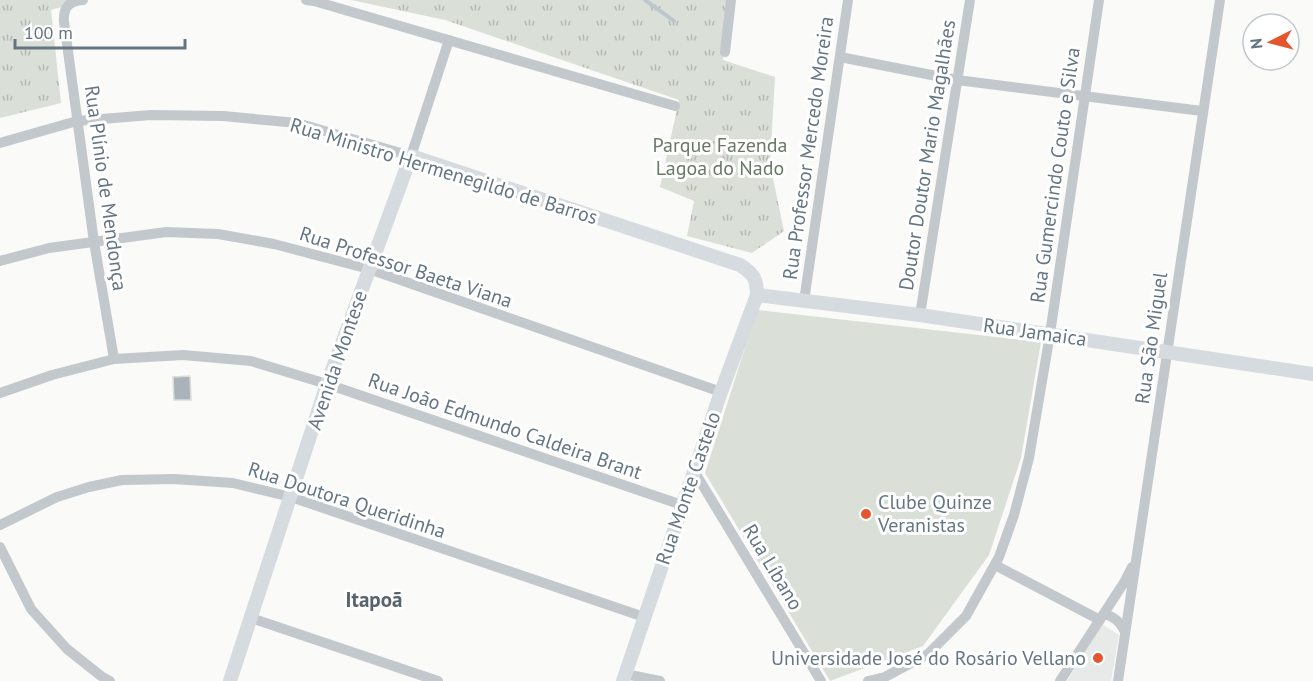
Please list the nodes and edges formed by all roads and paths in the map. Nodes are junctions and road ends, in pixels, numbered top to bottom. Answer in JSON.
{"nodes":[{"id":1,"x":82,"y":0,"type":"edge"},
{"id":2,"x":306,"y":0,"type":"edge"},
{"id":3,"x":731,"y":0,"type":"edge"},
{"id":4,"x":848,"y":0,"type":"edge"},
{"id":5,"x":970,"y":0,"type":"edge"},
{"id":6,"x":1099,"y":0,"type":"edge"},
{"id":7,"x":1220,"y":0,"type":"edge"},
{"id":8,"x":449,"y":40,"type":"junction"},
{"id":9,"x":725,"y":52,"type":"dead end"},
{"id":10,"x":840,"y":57,"type":"junction"},
{"id":11,"x":957,"y":80,"type":"junction"},
{"id":12,"x":1085,"y":96,"type":"junction"},
{"id":13,"x":675,"y":106,"type":"dead end"},
{"id":14,"x":1202,"y":111,"type":"junction"},
{"id":15,"x":77,"y":121,"type":"junction"},
{"id":16,"x":0,"y":143,"type":"edge"},
{"id":17,"x":411,"y":156,"type":"junction"},
{"id":18,"x":94,"y":242,"type":"junction"},
{"id":19,"x":0,"y":261,"type":"edge"},
{"id":20,"x":369,"y":269,"type":"junction"},
{"id":21,"x":757,"y":295,"type":"junction"},
{"id":22,"x":804,"y":301,"type":"junction"},
{"id":23,"x":920,"y":315,"type":"junction"},
{"id":24,"x":1050,"y":334,"type":"junction"},
{"id":25,"x":1167,"y":352,"type":"junction"},
{"id":26,"x":114,"y":359,"type":"junction"},
{"id":27,"x":1313,"y":374,"type":"edge"},
{"id":28,"x":327,"y":384,"type":"junction"},
{"id":29,"x":721,"y":392,"type":"junction"},
{"id":30,"x":0,"y":393,"type":"edge"},
{"id":31,"x":694,"y":471,"type":"junction"},
{"id":32,"x":291,"y":497,"type":"junction"},
{"id":33,"x":682,"y":505,"type":"junction"},
{"id":34,"x":0,"y":525,"type":"edge"},
{"id":35,"x":0,"y":547,"type":"edge"},
{"id":36,"x":1137,"y":559,"type":"junction"},
{"id":37,"x":995,"y":565,"type":"junction"},
{"id":38,"x":644,"y":617,"type":"junction"},
{"id":39,"x":1102,"y":617,"type":"junction"},
{"id":40,"x":251,"y":618,"type":"junction"},
{"id":41,"x":1125,"y":632,"type":"junction"},
{"id":42,"x":624,"y":678,"type":"edge"},
{"id":43,"x":1063,"y":680,"type":"edge"},
{"id":44,"x":110,"y":681,"type":"edge"},
{"id":45,"x":230,"y":681,"type":"edge"},
{"id":46,"x":438,"y":681,"type":"edge"},
{"id":47,"x":660,"y":681,"type":"edge"},
{"id":48,"x":820,"y":681,"type":"edge"},
{"id":49,"x":868,"y":681,"type":"edge"},
{"id":50,"x":1118,"y":681,"type":"edge"}],
"edges":[{"from":1,"to":15,"type":"street","name":"Rua Plínio de Mendonça"},
{"from":2,"to":8,"type":"street"},
{"from":3,"to":9,"type":"street"},
{"from":4,"to":10,"type":"street","name":"Rua Professor Mercedo Moreira"},
{"from":5,"to":11,"type":"street","name":"Doutor Doutor Mario Magalhães"},
{"from":6,"to":12,"type":"street","name":"Rua Gumercindo Couto e Silva"},
{"from":7,"to":14,"type":"street","name":"Rua São Miguel"},
{"from":8,"to":13,"type":"street"},
{"from":8,"to":17,"type":"street","name":"Avenida Montese"},
{"from":10,"to":11,"type":"street"},
{"from":10,"to":22,"type":"street","name":"Rua Professor Mercedo Moreira"},
{"from":11,"to":12,"type":"street"},
{"from":11,"to":23,"type":"street","name":"Doutor Doutor Mario Magalhães"},
{"from":12,"to":14,"type":"street"},
{"from":12,"to":24,"type":"street","name":"Rua Gumercindo Couto e Silva"},
{"from":14,"to":25,"type":"street","name":"Rua São Miguel"},
{"from":15,"to":16,"type":"street","name":"Rua Ministro Hermenegildo de Barros"},
{"from":15,"to":17,"type":"street","name":"Rua Ministro Hermenegildo de Barros"},
{"from":15,"to":18,"type":"street","name":"Rua Plínio de Mendonça"},
{"from":17,"to":20,"type":"street","name":"Avenida Montese"},
{"from":17,"to":21,"type":"street","name":"Rua Ministro Hermenegildo de Barros"},
{"from":18,"to":19,"type":"street","name":"Rua Professor Baeta Viana"},
{"from":18,"to":20,"type":"street","name":"Rua Professor Baeta Viana"},
{"from":18,"to":26,"type":"street","name":"Rua Plínio de Mendonça"},
{"from":20,"to":28,"type":"street","name":"Avenida Montese"},
{"from":20,"to":29,"type":"street","name":"Rua Professor Baeta Viana"},
{"from":21,"to":22,"type":"street","name":"Rua Jamaica"},
{"from":21,"to":29,"type":"street","name":"Rua Monte Castelo"},
{"from":22,"to":23,"type":"street","name":"Rua Jamaica"},
{"from":23,"to":24,"type":"street","name":"Rua Jamaica"},
{"from":24,"to":25,"type":"street","name":"Rua Jamaica"},
{"from":24,"to":37,"type":"street","name":"Rua Gumercindo Couto e Silva"},
{"from":25,"to":27,"type":"street","name":"Rua Jamaica"},
{"from":25,"to":36,"type":"street","name":"Rua São Miguel"},
{"from":26,"to":28,"type":"street","name":"Rua João Edmundo Caldeira Brant"},
{"from":26,"to":30,"type":"street","name":"Rua João Edmundo Caldeira Brant"},
{"from":28,"to":32,"type":"street","name":"Avenida Montese"},
{"from":28,"to":33,"type":"street","name":"Rua João Edmundo Caldeira Brant"},
{"from":29,"to":31,"type":"street","name":"Rua Monte Castelo"},
{"from":31,"to":33,"type":"street","name":"Rua Monte Castelo"},
{"from":31,"to":48,"type":"street","name":"Rua Líbano"},
{"from":32,"to":34,"type":"street","name":"Rua Doutora Queridinha"},
{"from":32,"to":38,"type":"street","name":"Rua Doutora Queridinha"},
{"from":32,"to":40,"type":"street","name":"Avenida Montese"},
{"from":33,"to":38,"type":"street","name":"Rua Monte Castelo"},
{"from":35,"to":44,"type":"street"},
{"from":36,"to":39,"type":"street"},
{"from":36,"to":41,"type":"street","name":"Rua São Miguel"},
{"from":37,"to":39,"type":"street"},
{"from":37,"to":49,"type":"street","name":"Rua Gumercindo Couto e Silva"},
{"from":38,"to":42,"type":"street","name":"Rua Monte Castelo"},
{"from":39,"to":41,"type":"street"},
{"from":39,"to":43,"type":"street"},
{"from":40,"to":45,"type":"street","name":"Avenida Montese"},
{"from":40,"to":46,"type":"street"},
{"from":41,"to":50,"type":"street","name":"Rua São Miguel"},
{"from":42,"to":47,"type":"street"}]}
